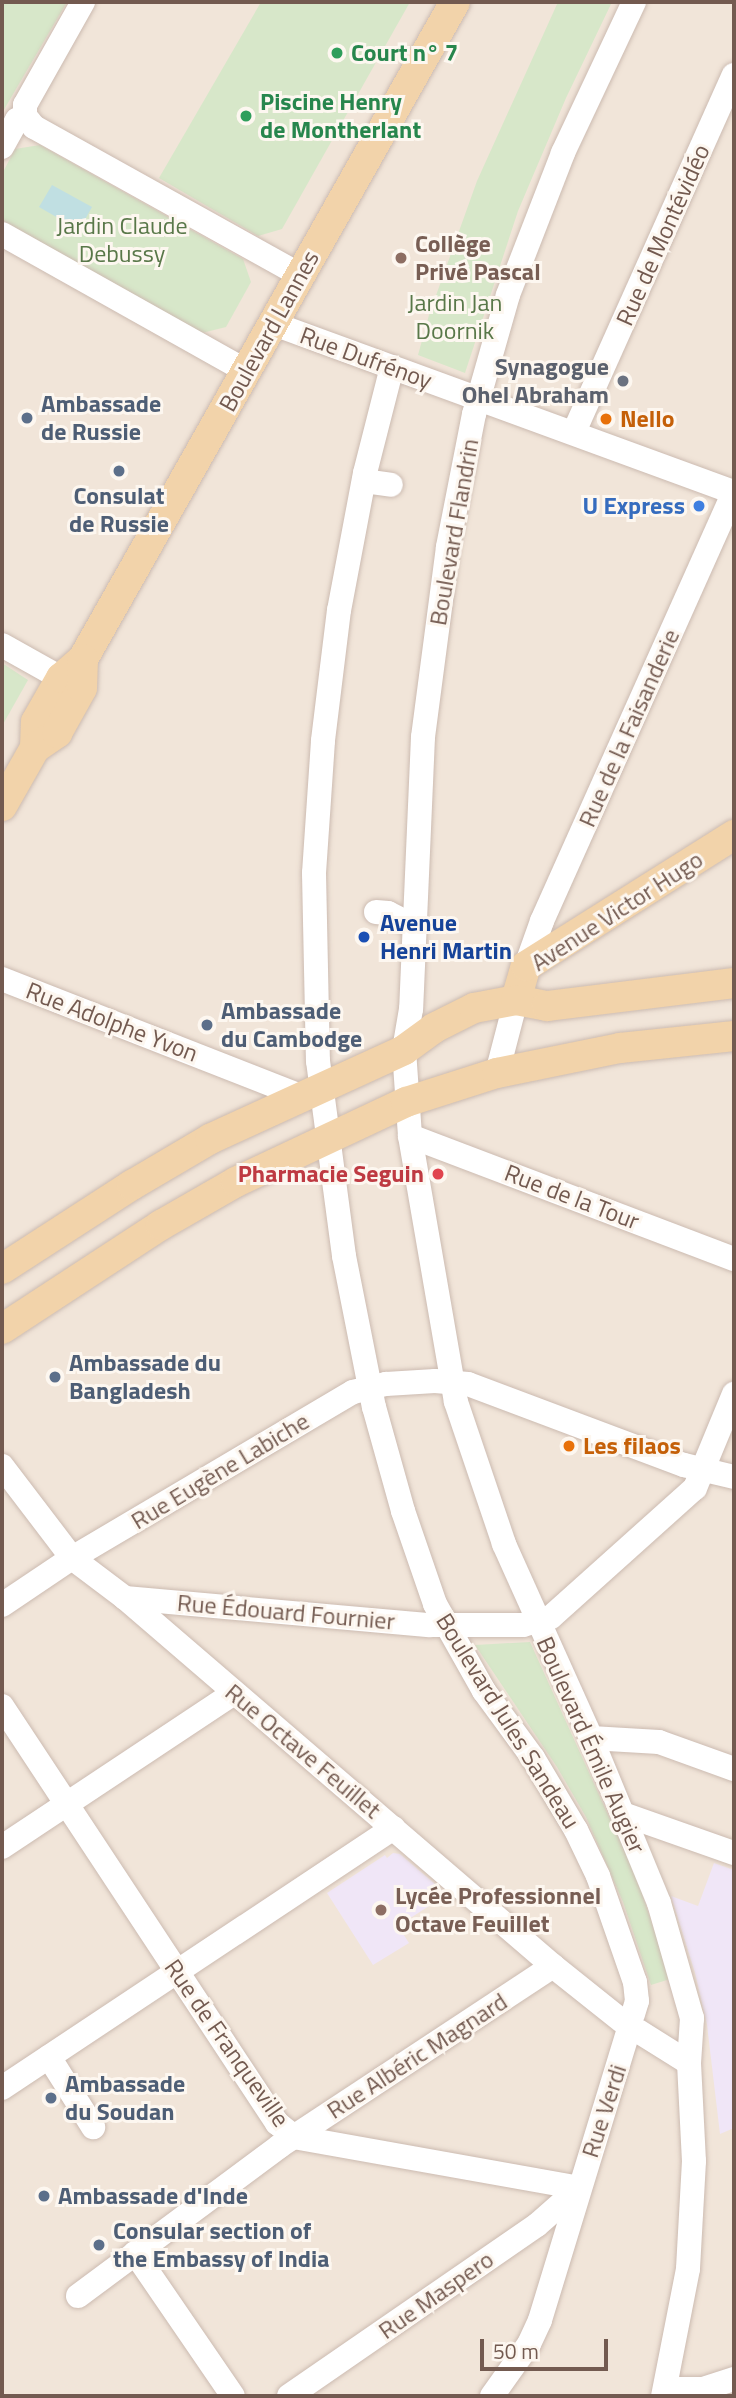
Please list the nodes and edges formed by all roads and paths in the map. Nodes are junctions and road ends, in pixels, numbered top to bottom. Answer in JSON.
{"nodes":[{"id":1,"x":83,"y":2,"type":"edge"},
{"id":2,"x":455,"y":2,"type":"edge"},
{"id":3,"x":634,"y":2,"type":"edge"},
{"id":4,"x":734,"y":75,"type":"edge"},
{"id":5,"x":24,"y":116,"type":"junction"},
{"id":6,"x":2,"y":147,"type":"edge"},
{"id":7,"x":2,"y":234,"type":"edge"},
{"id":8,"x":300,"y":275,"type":"junction"},
{"id":9,"x":274,"y":324,"type":"junction"},
{"id":10,"x":392,"y":367,"type":"junction"},
{"id":11,"x":246,"y":371,"type":"junction"},
{"id":12,"x":478,"y":399,"type":"junction"},
{"id":13,"x":574,"y":432,"type":"junction"},
{"id":14,"x":364,"y":481,"type":"junction"},
{"id":15,"x":391,"y":485,"type":"dead end"},
{"id":16,"x":734,"y":491,"type":"edge"},
{"id":17,"x":2,"y":645,"type":"edge"},
{"id":18,"x":72,"y":668,"type":"junction"},
{"id":19,"x":2,"y":806,"type":"edge"},
{"id":20,"x":734,"y":835,"type":"edge"},
{"id":21,"x":376,"y":912,"type":"dead end"},
{"id":22,"x":414,"y":926,"type":"junction"},
{"id":23,"x":526,"y":967,"type":"junction"},
{"id":24,"x":2,"y":979,"type":"edge"},
{"id":25,"x":734,"y":982,"type":"edge"},
{"id":26,"x":516,"y":1000,"type":"junction"},
{"id":27,"x":734,"y":1036,"type":"edge"},
{"id":28,"x":404,"y":1050,"type":"junction"},
{"id":29,"x":497,"y":1073,"type":"junction"},
{"id":30,"x":311,"y":1091,"type":"junction"},
{"id":31,"x":406,"y":1102,"type":"junction"},
{"id":32,"x":410,"y":1136,"type":"junction"},
{"id":33,"x":330,"y":1137,"type":"junction"},
{"id":34,"x":734,"y":1259,"type":"edge"},
{"id":35,"x":2,"y":1269,"type":"edge"},
{"id":36,"x":2,"y":1329,"type":"edge"},
{"id":37,"x":451,"y":1382,"type":"junction"},
{"id":38,"x":370,"y":1388,"type":"junction"},
{"id":39,"x":734,"y":1394,"type":"edge"},
{"id":40,"x":2,"y":1466,"type":"edge"},
{"id":41,"x":703,"y":1469,"type":"junction"},
{"id":42,"x":734,"y":1477,"type":"edge"},
{"id":43,"x":72,"y":1558,"type":"junction"},
{"id":44,"x":125,"y":1598,"type":"junction"},
{"id":45,"x":2,"y":1605,"type":"edge"},
{"id":46,"x":536,"y":1621,"type":"junction"},
{"id":47,"x":447,"y":1625,"type":"junction"},
{"id":48,"x":234,"y":1693,"type":"junction"},
{"id":49,"x":2,"y":1706,"type":"edge"},
{"id":50,"x":591,"y":1738,"type":"junction"},
{"id":51,"x":734,"y":1769,"type":"edge"},
{"id":52,"x":66,"y":1805,"type":"junction"},
{"id":53,"x":623,"y":1814,"type":"junction"},
{"id":54,"x":394,"y":1828,"type":"junction"},
{"id":55,"x":2,"y":1847,"type":"edge"},
{"id":56,"x":734,"y":1853,"type":"edge"},
{"id":57,"x":553,"y":1966,"type":"junction"},
{"id":58,"x":177,"y":1973,"type":"junction"},
{"id":59,"x":630,"y":2025,"type":"junction"},
{"id":60,"x":49,"y":2057,"type":"junction"},
{"id":61,"x":690,"y":2063,"type":"junction"},
{"id":62,"x":2,"y":2088,"type":"edge"},
{"id":63,"x":93,"y":2127,"type":"dead end"},
{"id":64,"x":294,"y":2137,"type":"junction"},
{"id":65,"x":579,"y":2188,"type":"junction"},
{"id":66,"x":135,"y":2253,"type":"junction"},
{"id":67,"x":78,"y":2296,"type":"dead end"},
{"id":68,"x":734,"y":2379,"type":"edge"},
{"id":69,"x":664,"y":2393,"type":"edge"},
{"id":70,"x":233,"y":2396,"type":"edge"},
{"id":71,"x":289,"y":2396,"type":"edge"},
{"id":72,"x":492,"y":2396,"type":"edge"}],
"edges":[{"from":1,"to":5,"type":"street"},
{"from":2,"to":8,"type":"main road","name":"Boulevard Lannes"},
{"from":3,"to":12,"type":"street","name":"Boulevard Flandrin"},
{"from":4,"to":13,"type":"street","name":"Rue de Montévidéo"},
{"from":5,"to":6,"type":"street"},
{"from":5,"to":8,"type":"street"},
{"from":7,"to":11,"type":"street"},
{"from":8,"to":9,"type":"main road","name":"Boulevard Lannes"},
{"from":9,"to":10,"type":"street","name":"Rue Dufrénoy"},
{"from":9,"to":11,"type":"main road","name":"Boulevard Lannes"},
{"from":10,"to":12,"type":"street","name":"Rue Dufrénoy"},
{"from":10,"to":14,"type":"street"},
{"from":11,"to":18,"type":"main road","name":"Boulevard Lannes"},
{"from":12,"to":13,"type":"street","name":"Rue Dufrénoy"},
{"from":12,"to":22,"type":"street","name":"Boulevard Flandrin"},
{"from":13,"to":16,"type":"street","name":"Rue Dufrénoy"},
{"from":14,"to":15,"type":"street"},
{"from":14,"to":30,"type":"street"},
{"from":16,"to":23,"type":"street","name":"Rue de la Faisanderie"},
{"from":17,"to":18,"type":"street"},
{"from":18,"to":19,"type":"main road","name":"Boulevard Lannes"},
{"from":20,"to":23,"type":"main road","name":"Avenue Victor Hugo"},
{"from":21,"to":22,"type":"street"},
{"from":22,"to":28,"type":"street","name":"Boulevard Flandrin"},
{"from":23,"to":26,"type":"main road","name":"Avenue Victor Hugo"},
{"from":24,"to":30,"type":"street","name":"Rue Adolphe Yvon"},
{"from":25,"to":26,"type":"main road"},
{"from":26,"to":28,"type":"main road"},
{"from":26,"to":29,"type":"street"},
{"from":27,"to":29,"type":"main road"},
{"from":28,"to":30,"type":"main road"},
{"from":28,"to":31,"type":"street","name":"Boulevard Flandrin"},
{"from":29,"to":31,"type":"main road"},
{"from":30,"to":33,"type":"street","name":"Boulevard Jules Sandeau"},
{"from":30,"to":35,"type":"main road"},
{"from":31,"to":32,"type":"street","name":"Boulevard Émile Augier"},
{"from":31,"to":33,"type":"main road"},
{"from":32,"to":34,"type":"street","name":"Rue de la Tour"},
{"from":32,"to":37,"type":"street","name":"Boulevard Émile Augier"},
{"from":33,"to":36,"type":"main road"},
{"from":33,"to":38,"type":"street","name":"Boulevard Jules Sandeau"},
{"from":37,"to":38,"type":"street","name":"Rue Eugène Labiche"},
{"from":37,"to":41,"type":"street","name":"Rue Eugène Labiche"},
{"from":37,"to":46,"type":"street","name":"Boulevard Émile Augier"},
{"from":38,"to":43,"type":"street","name":"Rue Eugène Labiche"},
{"from":38,"to":47,"type":"street","name":"Boulevard Jules Sandeau"},
{"from":39,"to":41,"type":"street"},
{"from":40,"to":43,"type":"street","name":"Rue Octave Feuillet"},
{"from":41,"to":42,"type":"street","name":"Rue Eugène Labiche"},
{"from":41,"to":46,"type":"street"},
{"from":43,"to":44,"type":"street","name":"Rue Octave Feuillet"},
{"from":43,"to":45,"type":"street","name":"Rue Eugène Labiche"},
{"from":44,"to":47,"type":"street","name":"Rue Édouard Fournier"},
{"from":44,"to":48,"type":"street","name":"Rue Octave Feuillet"},
{"from":46,"to":47,"type":"street","name":"Rue Édouard Fournier"},
{"from":46,"to":50,"type":"street","name":"Boulevard Émile Augier"},
{"from":47,"to":59,"type":"street","name":"Boulevard Jules Sandeau"},
{"from":48,"to":52,"type":"street"},
{"from":48,"to":54,"type":"street","name":"Rue Octave Feuillet"},
{"from":49,"to":52,"type":"street","name":"Rue de Franqueville"},
{"from":50,"to":51,"type":"street"},
{"from":50,"to":53,"type":"street","name":"Boulevard Émile Augier"},
{"from":52,"to":55,"type":"street"},
{"from":52,"to":58,"type":"street","name":"Rue de Franqueville"},
{"from":53,"to":56,"type":"street"},
{"from":53,"to":61,"type":"street","name":"Boulevard Émile Augier"},
{"from":54,"to":57,"type":"street","name":"Rue Octave Feuillet"},
{"from":54,"to":58,"type":"street"},
{"from":57,"to":59,"type":"street","name":"Rue Octave Feuillet"},
{"from":57,"to":64,"type":"street","name":"Rue Albéric Magnard"},
{"from":58,"to":60,"type":"street"},
{"from":58,"to":64,"type":"street","name":"Rue de Franqueville"},
{"from":59,"to":61,"type":"street","name":"Rue Octave Feuillet"},
{"from":59,"to":65,"type":"street","name":"Rue Verdi"},
{"from":60,"to":62,"type":"street"},
{"from":60,"to":63,"type":"street"},
{"from":61,"to":69,"type":"street","name":"Boulevard Émile Augier"},
{"from":64,"to":65,"type":"street","name":"Rue de Franqueville"},
{"from":64,"to":66,"type":"street","name":"Rue Albéric Magnard"},
{"from":65,"to":71,"type":"street","name":"Rue Maspero"},
{"from":65,"to":72,"type":"street","name":"Rue Verdi"},
{"from":66,"to":67,"type":"street","name":"Rue Albéric Magnard"},
{"from":66,"to":70,"type":"street"},
{"from":68,"to":69,"type":"street"}]}
